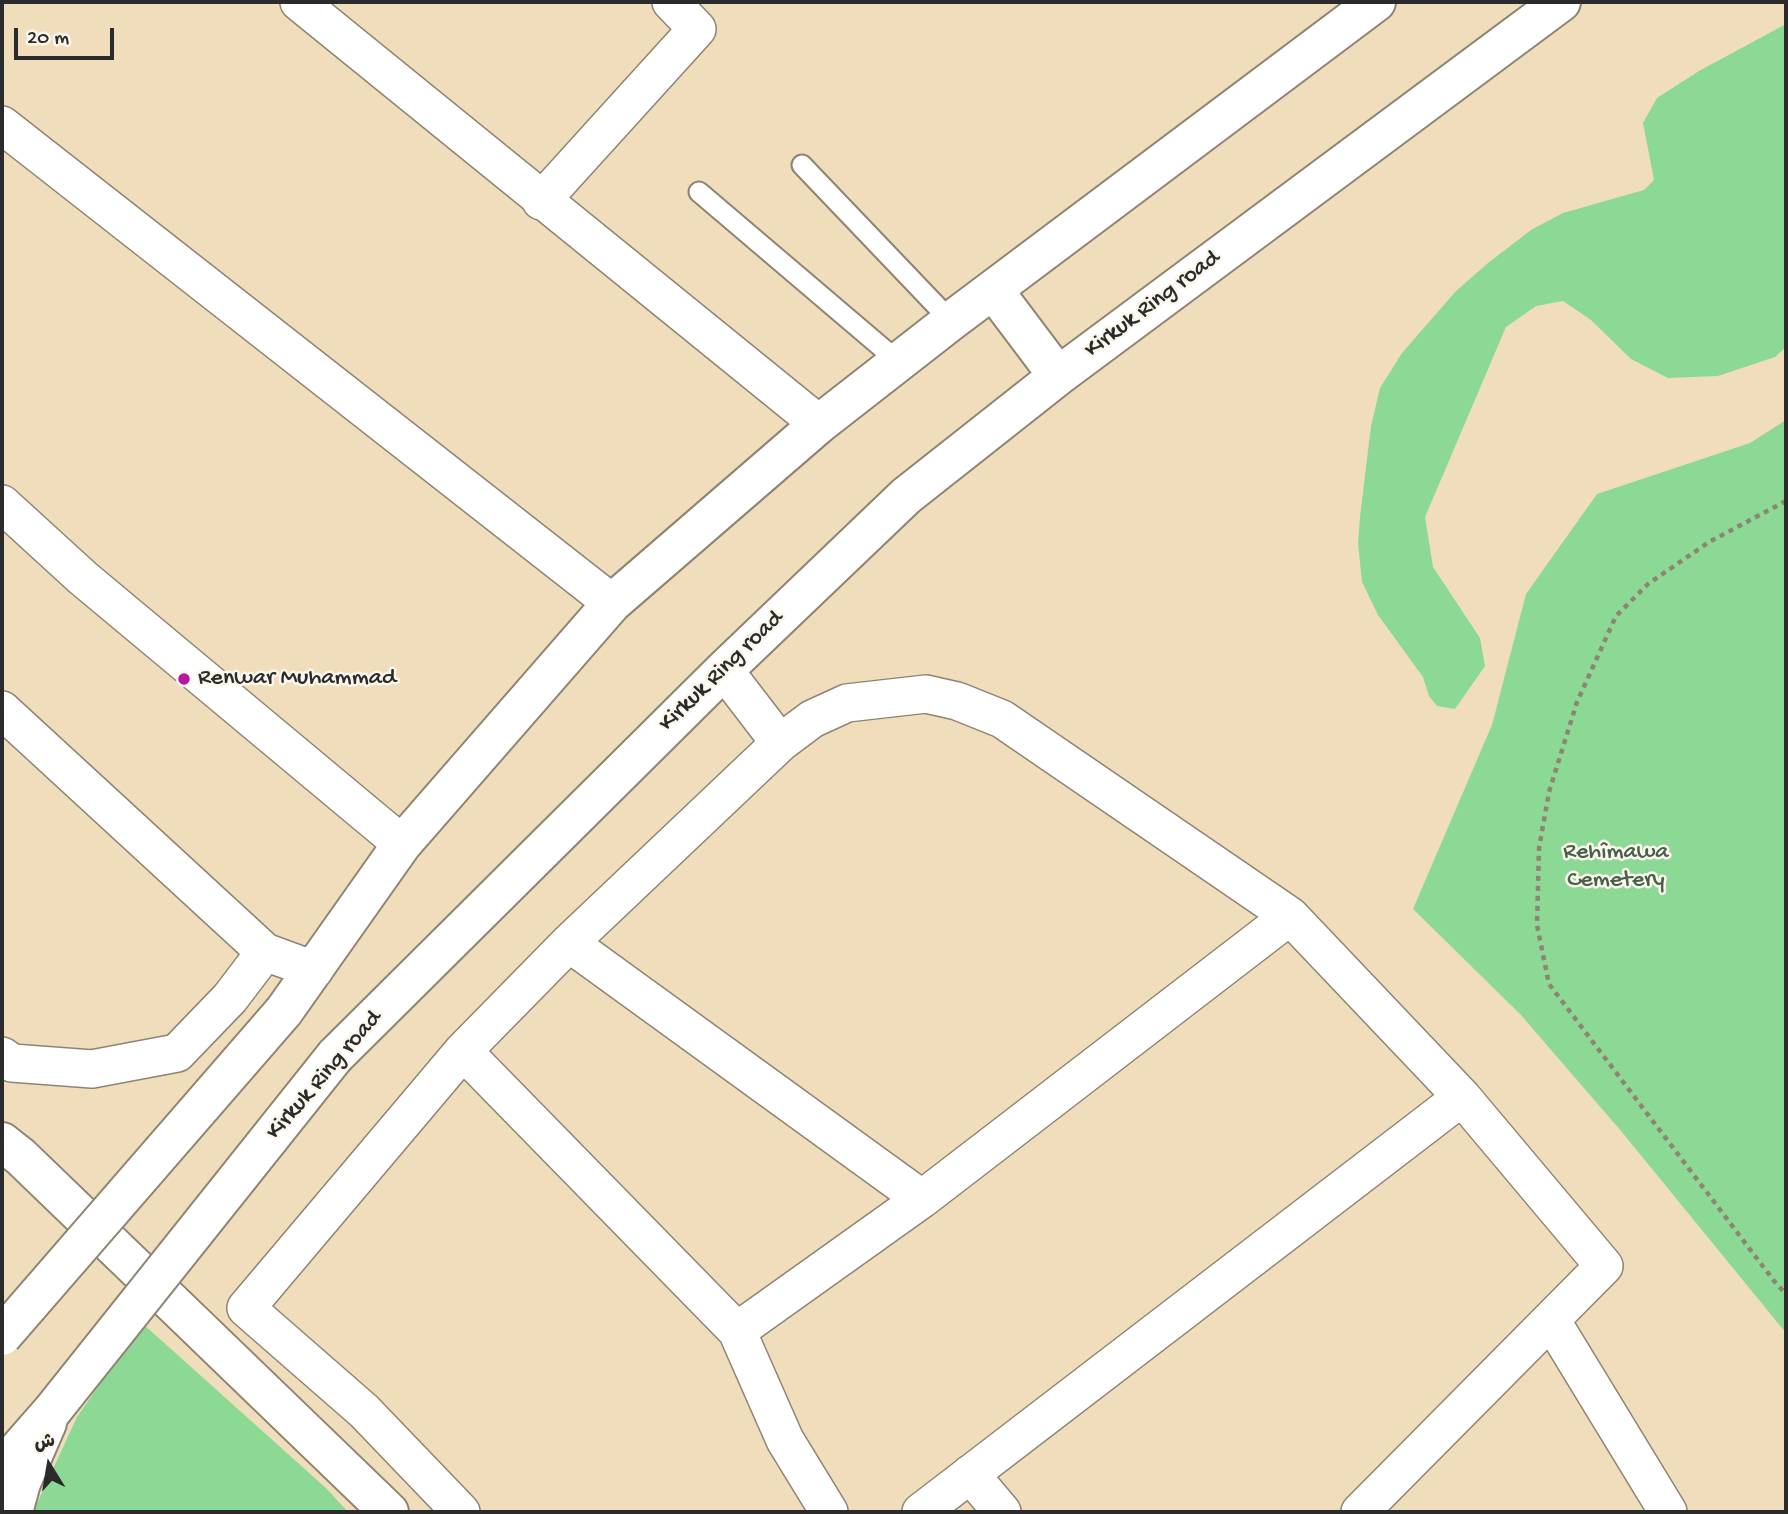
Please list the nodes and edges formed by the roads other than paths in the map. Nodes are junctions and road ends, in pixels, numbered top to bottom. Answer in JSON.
{"nodes":[{"id":1,"x":299,"y":2,"type":"edge"},
{"id":2,"x":671,"y":2,"type":"edge"},
{"id":3,"x":1376,"y":2,"type":"edge"},
{"id":4,"x":1561,"y":2,"type":"edge"},
{"id":5,"x":2,"y":125,"type":"edge"},
{"id":6,"x":802,"y":164,"type":"dead end"},
{"id":7,"x":699,"y":192,"type":"dead end"},
{"id":8,"x":541,"y":201,"type":"junction"},
{"id":9,"x":994,"y":291,"type":"junction"},
{"id":10,"x":951,"y":321,"type":"junction"},
{"id":11,"x":900,"y":363,"type":"junction"},
{"id":12,"x":1058,"y":376,"type":"junction"},
{"id":13,"x":819,"y":424,"type":"junction"},
{"id":14,"x":2,"y":504,"type":"edge"},
{"id":15,"x":612,"y":603,"type":"junction"},
{"id":16,"x":724,"y":670,"type":"junction"},
{"id":17,"x":2,"y":710,"type":"edge"},
{"id":18,"x":780,"y":743,"type":"junction"},
{"id":19,"x":402,"y":844,"type":"junction"},
{"id":20,"x":1290,"y":916,"type":"junction"},
{"id":21,"x":569,"y":943,"type":"junction"},
{"id":22,"x":265,"y":952,"type":"junction"},
{"id":23,"x":314,"y":970,"type":"junction"},
{"id":24,"x":463,"y":1051,"type":"junction"},
{"id":25,"x":2,"y":1056,"type":"edge"},
{"id":26,"x":1462,"y":1097,"type":"junction"},
{"id":27,"x":2,"y":1142,"type":"edge"},
{"id":28,"x":922,"y":1199,"type":"junction"},
{"id":29,"x":1551,"y":1320,"type":"junction"},
{"id":30,"x":737,"y":1331,"type":"junction"},
{"id":31,"x":2,"y":1336,"type":"edge"},
{"id":32,"x":52,"y":1411,"type":"junction"},
{"id":33,"x":2,"y":1468,"type":"edge"},
{"id":34,"x":970,"y":1474,"type":"junction"},
{"id":35,"x":13,"y":1512,"type":"edge"},
{"id":36,"x":389,"y":1512,"type":"edge"},
{"id":37,"x":461,"y":1512,"type":"edge"},
{"id":38,"x":829,"y":1512,"type":"edge"},
{"id":39,"x":921,"y":1512,"type":"edge"},
{"id":40,"x":1002,"y":1512,"type":"edge"},
{"id":41,"x":1360,"y":1512,"type":"edge"},
{"id":42,"x":1668,"y":1512,"type":"edge"}],
"edges":[{"from":1,"to":8,"type":"street"},
{"from":2,"to":8,"type":"street"},
{"from":3,"to":9,"type":"main road"},
{"from":4,"to":12,"type":"main road","name":"Kirkuk Ring road"},
{"from":5,"to":15,"type":"street"},
{"from":6,"to":10,"type":"lane"},
{"from":7,"to":11,"type":"lane"},
{"from":8,"to":13,"type":"street"},
{"from":9,"to":10,"type":"main road"},
{"from":9,"to":12,"type":"main road"},
{"from":10,"to":11,"type":"main road"},
{"from":11,"to":13,"type":"main road"},
{"from":12,"to":16,"type":"main road","name":"Kirkuk Ring road"},
{"from":13,"to":15,"type":"main road"},
{"from":14,"to":19,"type":"street"},
{"from":15,"to":19,"type":"main road"},
{"from":16,"to":18,"type":"street"},
{"from":16,"to":32,"type":"main road","name":"Kirkuk Ring road","bridge":true},
{"from":17,"to":22,"type":"street"},
{"from":18,"to":20,"type":"street"},
{"from":18,"to":21,"type":"street"},
{"from":19,"to":23,"type":"main road"},
{"from":20,"to":26,"type":"street"},
{"from":20,"to":28,"type":"street"},
{"from":21,"to":24,"type":"street"},
{"from":21,"to":28,"type":"street"},
{"from":22,"to":23,"type":"street"},
{"from":22,"to":25,"type":"street"},
{"from":23,"to":31,"type":"main road","bridge":true},
{"from":24,"to":30,"type":"street"},
{"from":24,"to":37,"type":"street"},
{"from":26,"to":29,"type":"street"},
{"from":26,"to":34,"type":"street"},
{"from":27,"to":36,"type":"main road"},
{"from":28,"to":30,"type":"street"},
{"from":29,"to":41,"type":"street"},
{"from":29,"to":42,"type":"street"},
{"from":30,"to":38,"type":"street"},
{"from":32,"to":33,"type":"main road","name":"Kirkuk Ring road"},
{"from":32,"to":35,"type":"main road"},
{"from":34,"to":39,"type":"street"},
{"from":34,"to":40,"type":"street"}]}
